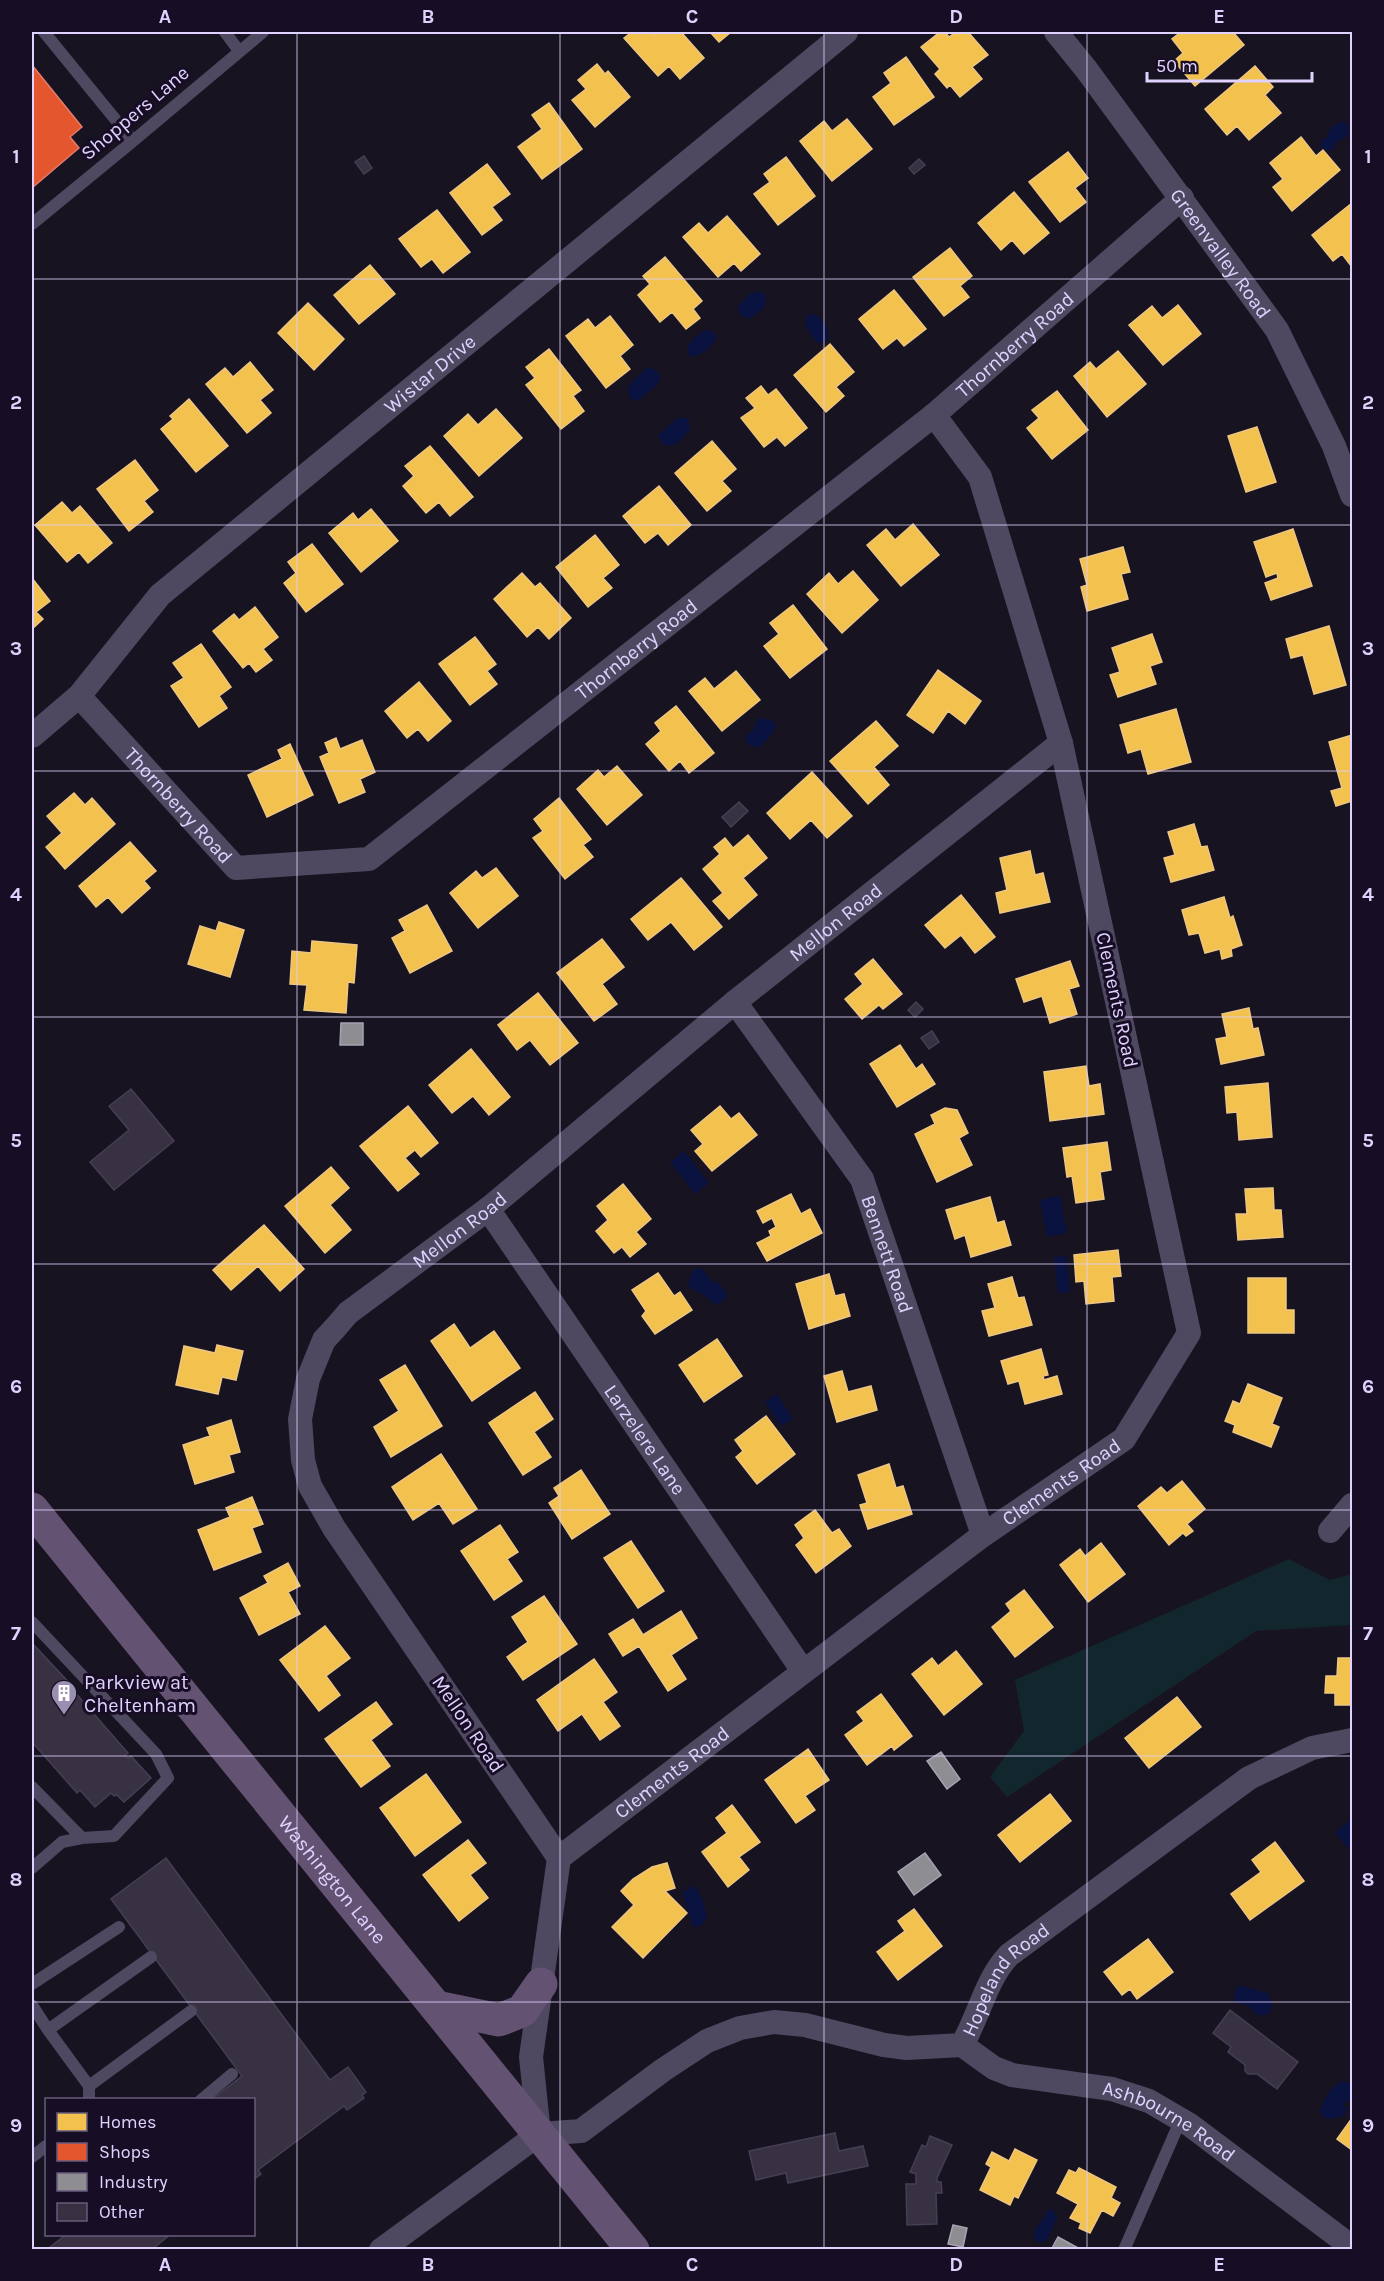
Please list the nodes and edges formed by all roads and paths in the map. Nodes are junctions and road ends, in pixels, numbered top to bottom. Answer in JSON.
{"nodes":[{"id":1,"x":44,"y":32,"type":"edge"},
{"id":2,"x":225,"y":32,"type":"edge"},
{"id":3,"x":262,"y":32,"type":"edge"},
{"id":4,"x":846,"y":32,"type":"edge"},
{"id":5,"x":1056,"y":32,"type":"edge"},
{"id":6,"x":239,"y":51,"type":"junction"},
{"id":7,"x":133,"y":141,"type":"junction"},
{"id":8,"x":1182,"y":198,"type":"junction"},
{"id":9,"x":32,"y":224,"type":"edge"},
{"id":10,"x":934,"y":415,"type":"junction"},
{"id":11,"x":1353,"y":495,"type":"edge"},
{"id":12,"x":79,"y":696,"type":"junction"},
{"id":13,"x":32,"y":736,"type":"edge"},
{"id":14,"x":1061,"y":742,"type":"junction"},
{"id":15,"x":735,"y":1002,"type":"junction"},
{"id":16,"x":488,"y":1209,"type":"junction"},
{"id":17,"x":1353,"y":1505,"type":"edge"},
{"id":18,"x":32,"y":1509,"type":"edge"},
{"id":19,"x":1330,"y":1531,"type":"dead end"},
{"id":20,"x":983,"y":1535,"type":"junction"},
{"id":21,"x":32,"y":1622,"type":"edge"},
{"id":22,"x":803,"y":1671,"type":"junction"},
{"id":23,"x":1351,"y":1742,"type":"edge"},
{"id":24,"x":32,"y":1787,"type":"edge"},
{"id":25,"x":82,"y":1838,"type":"junction"},
{"id":26,"x":559,"y":1858,"type":"junction"},
{"id":27,"x":32,"y":1868,"type":"edge"},
{"id":28,"x":119,"y":1927,"type":"dead end"},
{"id":29,"x":151,"y":1957,"type":"dead end"},
{"id":30,"x":32,"y":1984,"type":"edge"},
{"id":31,"x":541,"y":1984,"type":"junction"},
{"id":32,"x":32,"y":2005,"type":"edge"},
{"id":33,"x":436,"y":2007,"type":"junction"},
{"id":34,"x":191,"y":2012,"type":"dead end"},
{"id":35,"x":48,"y":2030,"type":"junction"},
{"id":36,"x":962,"y":2045,"type":"junction"},
{"id":37,"x":232,"y":2074,"type":"dead end"},
{"id":38,"x":89,"y":2086,"type":"junction"},
{"id":39,"x":89,"y":2098,"type":"edge"},
{"id":40,"x":203,"y":2098,"type":"edge"},
{"id":41,"x":1180,"y":2119,"type":"junction"},
{"id":42,"x":539,"y":2134,"type":"junction"},
{"id":43,"x":45,"y":2147,"type":"edge"},
{"id":44,"x":32,"y":2157,"type":"edge"},
{"id":45,"x":1353,"y":2247,"type":"edge"},
{"id":46,"x":381,"y":2250,"type":"edge"},
{"id":47,"x":633,"y":2250,"type":"edge"},
{"id":48,"x":1124,"y":2250,"type":"edge"}],
"edges":[{"from":1,"to":7,"type":"lane"},
{"from":2,"to":6,"type":"lane"},
{"from":3,"to":6,"type":"lane","name":"Shoppers Lane"},
{"from":4,"to":12,"type":"street","name":"Wistar Drive"},
{"from":5,"to":8,"type":"street","name":"Greenvalley Road"},
{"from":6,"to":7,"type":"lane","name":"Shoppers Lane"},
{"from":7,"to":9,"type":"lane","name":"Shoppers Lane"},
{"from":8,"to":10,"type":"street","name":"Thornberry Road"},
{"from":8,"to":11,"type":"street","name":"Greenvalley Road"},
{"from":10,"to":12,"type":"street","name":"Thornberry Road"},
{"from":10,"to":14,"type":"street","name":"Clements Road"},
{"from":12,"to":13,"type":"street","name":"Wistar Drive"},
{"from":14,"to":15,"type":"street","name":"Mellon Road"},
{"from":14,"to":20,"type":"street","name":"Clements Road"},
{"from":15,"to":16,"type":"street","name":"Mellon Road"},
{"from":15,"to":20,"type":"street","name":"Bennett Road"},
{"from":16,"to":22,"type":"street","name":"Larzelere Lane"},
{"from":16,"to":26,"type":"street","name":"Mellon Road"},
{"from":17,"to":19,"type":"street"},
{"from":18,"to":33,"type":"main road","name":"Washington Lane"},
{"from":20,"to":22,"type":"street","name":"Clements Road"},
{"from":21,"to":25,"type":"lane"},
{"from":22,"to":26,"type":"street","name":"Clements Road"},
{"from":23,"to":36,"type":"street","name":"Hopeland Road"},
{"from":24,"to":25,"type":"lane"},
{"from":25,"to":27,"type":"lane"},
{"from":26,"to":31,"type":"street"},
{"from":28,"to":30,"type":"lane"},
{"from":29,"to":35,"type":"lane"},
{"from":31,"to":33,"type":"main road"},
{"from":31,"to":42,"type":"street"},
{"from":32,"to":35,"type":"lane"},
{"from":33,"to":42,"type":"main road","name":"Washington Lane"},
{"from":34,"to":38,"type":"lane"},
{"from":35,"to":38,"type":"lane"},
{"from":36,"to":41,"type":"street","name":"Ashbourne Road"},
{"from":36,"to":42,"type":"street","name":"Hopeland Road"},
{"from":37,"to":40,"type":"lane"},
{"from":38,"to":39,"type":"lane"},
{"from":41,"to":45,"type":"street","name":"Ashbourne Road"},
{"from":41,"to":48,"type":"lane"},
{"from":42,"to":46,"type":"street"},
{"from":42,"to":47,"type":"main road","name":"Washington Lane"},
{"from":43,"to":44,"type":"lane"}]}
